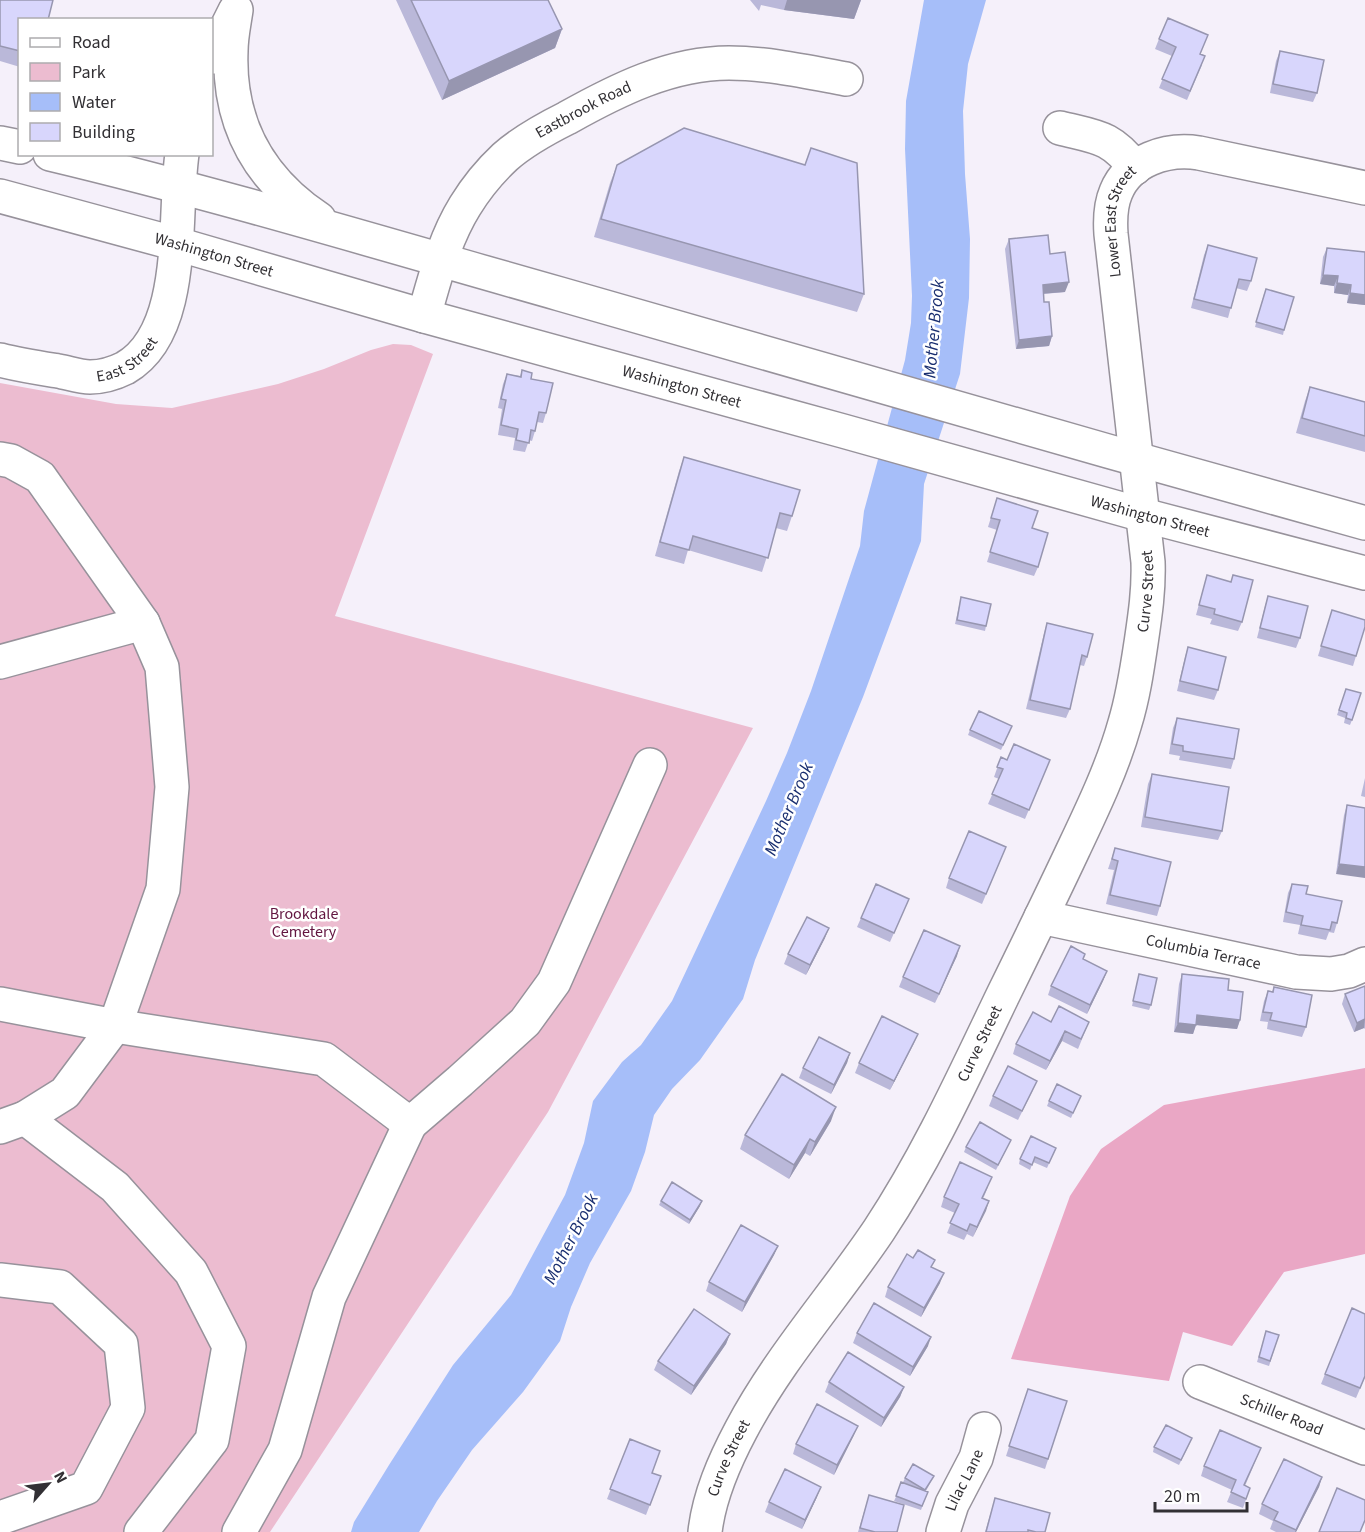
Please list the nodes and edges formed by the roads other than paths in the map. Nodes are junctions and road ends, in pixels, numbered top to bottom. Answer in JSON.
{"nodes":[{"id":1,"x":239,"y":5,"type":"edge"},
{"id":2,"x":213,"y":55,"type":"edge"},
{"id":3,"x":846,"y":79,"type":"dead end"},
{"id":4,"x":1060,"y":128,"type":"dead end"},
{"id":5,"x":0,"y":143,"type":"edge"},
{"id":6,"x":18,"y":147,"type":"edge"},
{"id":7,"x":66,"y":156,"type":"edge"},
{"id":8,"x":1135,"y":168,"type":"junction"},
{"id":9,"x":181,"y":170,"type":"edge"},
{"id":10,"x":1365,"y":188,"type":"edge"},
{"id":11,"x":0,"y":196,"type":"edge"},
{"id":12,"x":333,"y":229,"type":"junction"},
{"id":13,"x":177,"y":244,"type":"junction"},
{"id":14,"x":440,"y":260,"type":"junction"},
{"id":15,"x":424,"y":316,"type":"junction"},
{"id":16,"x":1,"y":368,"type":"edge"},
{"id":17,"x":0,"y":459,"type":"edge"},
{"id":18,"x":1136,"y":460,"type":"junction"},
{"id":19,"x":1143,"y":515,"type":"junction"},
{"id":20,"x":1365,"y":523,"type":"edge"},
{"id":21,"x":1365,"y":573,"type":"edge"},
{"id":22,"x":143,"y":623,"type":"junction"},
{"id":23,"x":0,"y":662,"type":"edge"},
{"id":24,"x":650,"y":765,"type":"dead end"},
{"id":25,"x":1041,"y":917,"type":"junction"},
{"id":26,"x":1365,"y":964,"type":"edge"},
{"id":27,"x":0,"y":1004,"type":"edge"},
{"id":28,"x":115,"y":1026,"type":"junction"},
{"id":29,"x":13,"y":1123,"type":"edge"},
{"id":30,"x":410,"y":1124,"type":"junction"},
{"id":31,"x":0,"y":1280,"type":"edge"},
{"id":32,"x":1200,"y":1383,"type":"dead end"},
{"id":33,"x":984,"y":1429,"type":"dead end"},
{"id":34,"x":1365,"y":1448,"type":"edge"},
{"id":35,"x":0,"y":1518,"type":"edge"},
{"id":36,"x":141,"y":1532,"type":"edge"},
{"id":37,"x":239,"y":1532,"type":"edge"},
{"id":38,"x":705,"y":1532,"type":"edge"},
{"id":39,"x":943,"y":1532,"type":"edge"}],
"edges":[{"from":1,"to":2,"type":"street"},
{"from":1,"to":12,"type":"street"},
{"from":3,"to":14,"type":"street","name":"Eastbrook Road"},
{"from":4,"to":8,"type":"street"},
{"from":5,"to":6,"type":"street"},
{"from":7,"to":9,"type":"street"},
{"from":8,"to":10,"type":"street","name":"Lower East Street"},
{"from":8,"to":18,"type":"street","name":"Lower East Street"},
{"from":9,"to":12,"type":"street"},
{"from":9,"to":13,"type":"street","name":"East Street"},
{"from":11,"to":13,"type":"street","name":"Washington Street"},
{"from":12,"to":14,"type":"street"},
{"from":13,"to":15,"type":"street","name":"Washington Street"},
{"from":13,"to":16,"type":"street","name":"East Street"},
{"from":14,"to":15,"type":"street","name":"Eastbrook Road"},
{"from":14,"to":18,"type":"street"},
{"from":15,"to":19,"type":"street","name":"Washington Street"},
{"from":17,"to":22,"type":"street"},
{"from":18,"to":19,"type":"street","name":"Lower East Street"},
{"from":18,"to":20,"type":"street"},
{"from":19,"to":21,"type":"street","name":"Washington Street"},
{"from":19,"to":25,"type":"street","name":"Curve Street"},
{"from":22,"to":23,"type":"street"},
{"from":22,"to":28,"type":"street"},
{"from":24,"to":30,"type":"street"},
{"from":25,"to":26,"type":"street","name":"Columbia Terrace"},
{"from":25,"to":38,"type":"street","name":"Curve Street"},
{"from":27,"to":28,"type":"street"},
{"from":28,"to":29,"type":"street"},
{"from":28,"to":30,"type":"street"},
{"from":29,"to":36,"type":"street"},
{"from":30,"to":37,"type":"street"},
{"from":31,"to":35,"type":"street"},
{"from":32,"to":34,"type":"street","name":"Schiller Road"},
{"from":33,"to":39,"type":"street","name":"Lilac Lane"}]}
